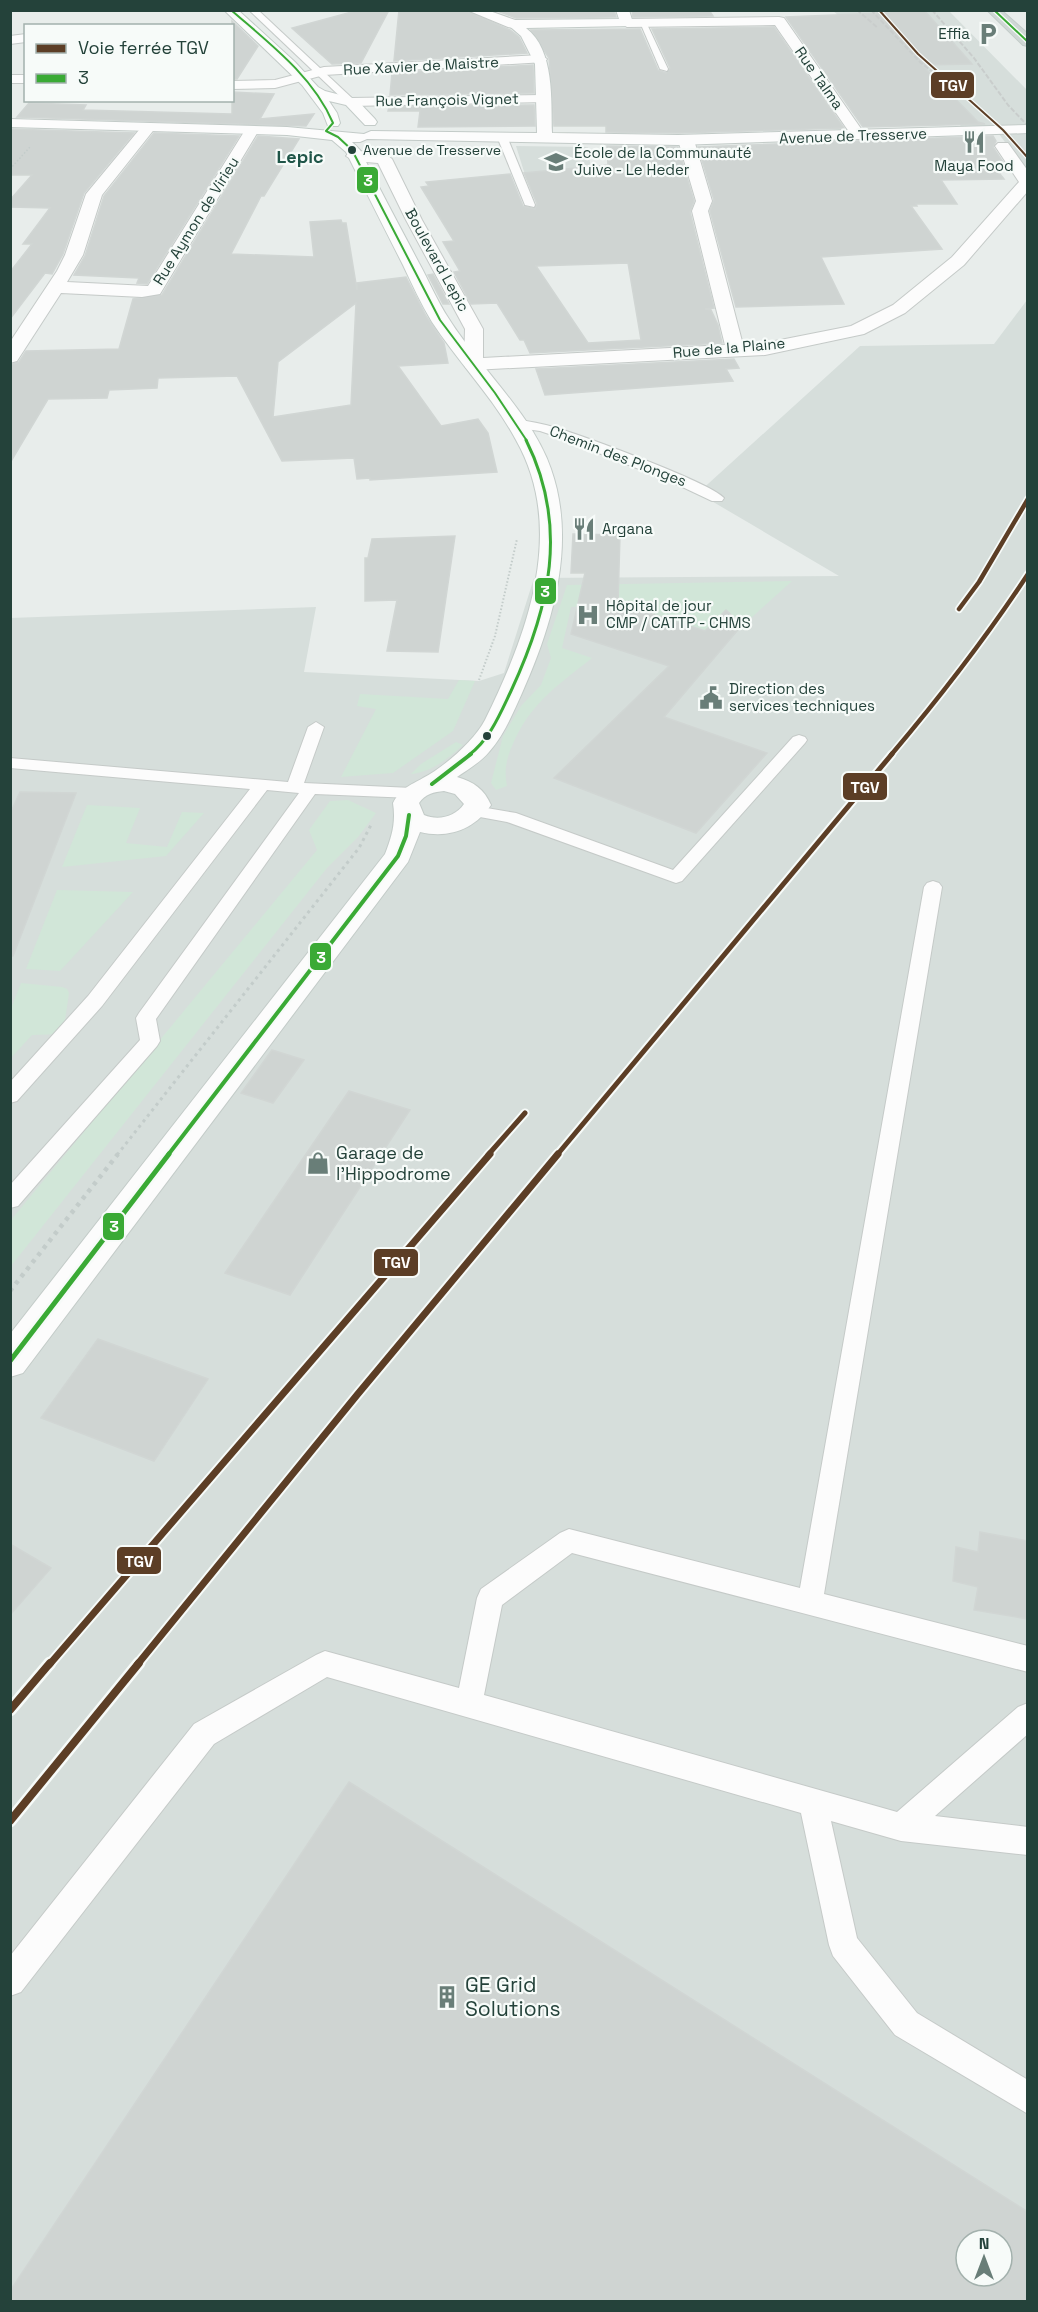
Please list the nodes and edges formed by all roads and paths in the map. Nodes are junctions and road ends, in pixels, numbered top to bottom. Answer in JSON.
{"nodes":[{"id":1,"x":230,"y":10,"type":"edge"},
{"id":2,"x":253,"y":10,"type":"edge"},
{"id":3,"x":473,"y":10,"type":"edge"},
{"id":4,"x":993,"y":10,"type":"edge"},
{"id":5,"x":1011,"y":10,"type":"edge"},
{"id":6,"x":775,"y":16,"type":"edge"},
{"id":7,"x":625,"y":17,"type":"edge"},
{"id":8,"x":642,"y":22,"type":"junction"},
{"id":9,"x":513,"y":24,"type":"junction"},
{"id":10,"x":1028,"y":27,"type":"edge"},
{"id":11,"x":1028,"y":42,"type":"edge"},
{"id":12,"x":540,"y":59,"type":"junction"},
{"id":13,"x":664,"y":69,"type":"dead end"},
{"id":14,"x":318,"y":72,"type":"junction"},
{"id":15,"x":303,"y":77,"type":"junction"},
{"id":16,"x":234,"y":85,"type":"edge"},
{"id":17,"x":314,"y":90,"type":"junction"},
{"id":18,"x":542,"y":99,"type":"junction"},
{"id":19,"x":351,"y":102,"type":"junction"},
{"id":20,"x":10,"y":125,"type":"edge"},
{"id":21,"x":149,"y":127,"type":"junction"},
{"id":22,"x":1028,"y":129,"type":"edge"},
{"id":23,"x":252,"y":130,"type":"junction"},
{"id":24,"x":331,"y":130,"type":"junction"},
{"id":25,"x":859,"y":136,"type":"junction"},
{"id":26,"x":364,"y":137,"type":"junction"},
{"id":27,"x":503,"y":139,"type":"junction"},
{"id":28,"x":544,"y":139,"type":"junction"},
{"id":29,"x":686,"y":140,"type":"junction"},
{"id":30,"x":1003,"y":146,"type":"dead end"},
{"id":31,"x":530,"y":206,"type":"dead end"},
{"id":32,"x":57,"y":287,"type":"junction"},
{"id":33,"x":735,"y":350,"type":"junction"},
{"id":34,"x":10,"y":357,"type":"edge"},
{"id":35,"x":473,"y":364,"type":"junction"},
{"id":36,"x":516,"y":424,"type":"junction"},
{"id":37,"x":717,"y":498,"type":"dead end"},
{"id":38,"x":519,"y":534,"type":"dead end"},
{"id":39,"x":479,"y":681,"type":"dead end"},
{"id":40,"x":316,"y":727,"type":"dead end"},
{"id":41,"x":799,"y":740,"type":"dead end"},
{"id":42,"x":479,"y":748,"type":"junction"},
{"id":43,"x":10,"y":764,"type":"edge"},
{"id":44,"x":261,"y":786,"type":"junction"},
{"id":45,"x":302,"y":789,"type":"junction"},
{"id":46,"x":335,"y":792,"type":"junction"},
{"id":47,"x":408,"y":800,"type":"junction"},
{"id":48,"x":474,"y":803,"type":"junction"},
{"id":49,"x":448,"y":826,"type":"junction"},
{"id":50,"x":398,"y":856,"type":"junction"},
{"id":51,"x":933,"y":887,"type":"dead end"},
{"id":52,"x":10,"y":1096,"type":"edge"},
{"id":53,"x":10,"y":1200,"type":"edge"},
{"id":54,"x":10,"y":1291,"type":"edge"},
{"id":55,"x":10,"y":1362,"type":"edge"},
{"id":56,"x":810,"y":1603,"type":"junction"},
{"id":57,"x":1028,"y":1659,"type":"edge"},
{"id":58,"x":469,"y":1704,"type":"junction"},
{"id":59,"x":1028,"y":1716,"type":"edge"},
{"id":60,"x":813,"y":1802,"type":"junction"},
{"id":61,"x":901,"y":1827,"type":"junction"},
{"id":62,"x":1028,"y":1841,"type":"edge"},
{"id":63,"x":10,"y":1982,"type":"edge"},
{"id":64,"x":1028,"y":2098,"type":"edge"}],
"edges":[{"from":1,"to":15,"type":"street","name":"Boulevard Lepic"},
{"from":2,"to":14,"type":"lane","name":"Boulevard Lepic"},
{"from":3,"to":9,"type":"street"},
{"from":4,"to":11,"type":"main road"},
{"from":5,"to":10,"type":"main road"},
{"from":6,"to":8,"type":"street","name":"Rue Talma"},
{"from":6,"to":25,"type":"street","name":"Rue Talma"},
{"from":7,"to":8,"type":"street","name":"Rue Talma"},
{"from":7,"to":9,"type":"street","name":"Rue Talma"},
{"from":8,"to":13,"type":"lane"},
{"from":9,"to":12,"type":"street"},
{"from":12,"to":14,"type":"street","name":"Rue Xavier de Maistre"},
{"from":12,"to":18,"type":"street"},
{"from":14,"to":15,"type":"street","name":"Rue Xavier de Maistre"},
{"from":14,"to":19,"type":"lane","name":"Boulevard Lepic"},
{"from":15,"to":16,"type":"street","name":"Rue Xavier de Maistre"},
{"from":15,"to":17,"type":"street","name":"Boulevard Lepic"},
{"from":17,"to":19,"type":"street"},
{"from":17,"to":24,"type":"street","name":"Boulevard Lepic"},
{"from":18,"to":19,"type":"street","name":"Rue François Vignet"},
{"from":18,"to":28,"type":"street"},
{"from":19,"to":26,"type":"street","name":"Boulevard Lepic"},
{"from":20,"to":21,"type":"street"},
{"from":21,"to":23,"type":"street"},
{"from":21,"to":32,"type":"street"},
{"from":22,"to":25,"type":"street","name":"Avenue de Tresserve"},
{"from":23,"to":24,"type":"street"},
{"from":23,"to":32,"type":"street","name":"Rue Aymon de Virieu"},
{"from":24,"to":26,"type":"street","name":"Boulevard Lepic"},
{"from":24,"to":26,"type":"street"},
{"from":25,"to":29,"type":"street","name":"Avenue de Tresserve"},
{"from":26,"to":27,"type":"street","name":"Avenue de Tresserve"},
{"from":26,"to":35,"type":"street","name":"Boulevard Lepic"},
{"from":26,"to":35,"type":"street","name":"Boulevard Lepic"},
{"from":27,"to":28,"type":"street","name":"Avenue de Tresserve"},
{"from":27,"to":31,"type":"lane"},
{"from":28,"to":29,"type":"street","name":"Avenue de Tresserve"},
{"from":29,"to":33,"type":"street"},
{"from":30,"to":33,"type":"street","name":"Rue de la Plaine"},
{"from":32,"to":34,"type":"street"},
{"from":33,"to":35,"type":"street","name":"Rue de la Plaine"},
{"from":35,"to":36,"type":"street","name":"Boulevard Lepic"},
{"from":36,"to":37,"type":"lane","name":"Chemin des Plonges"},
{"from":36,"to":42,"type":"street","name":"Boulevard Lepic"},
{"from":38,"to":39,"type":"path"},
{"from":40,"to":45,"type":"lane"},
{"from":41,"to":48,"type":"lane"},
{"from":42,"to":47,"type":"street","name":"Boulevard Lepic"},
{"from":42,"to":48,"type":"street","name":"Boulevard Lepic"},
{"from":43,"to":44,"type":"lane"},
{"from":44,"to":45,"type":"lane"},
{"from":44,"to":52,"type":"lane"},
{"from":45,"to":46,"type":"lane"},
{"from":45,"to":53,"type":"lane"},
{"from":46,"to":47,"type":"lane"},
{"from":46,"to":47,"type":"lane"},
{"from":47,"to":48,"type":"street"},
{"from":47,"to":49,"type":"street"},
{"from":47,"to":50,"type":"street"},
{"from":47,"to":54,"type":"path"},
{"from":48,"to":49,"type":"street"},
{"from":49,"to":50,"type":"street"},
{"from":50,"to":55,"type":"street"},
{"from":51,"to":56,"type":"lane"},
{"from":56,"to":57,"type":"lane"},
{"from":56,"to":58,"type":"lane"},
{"from":58,"to":60,"type":"lane"},
{"from":58,"to":63,"type":"lane"},
{"from":59,"to":61,"type":"lane"},
{"from":60,"to":61,"type":"lane"},
{"from":60,"to":64,"type":"lane"},
{"from":61,"to":62,"type":"lane"}]}
